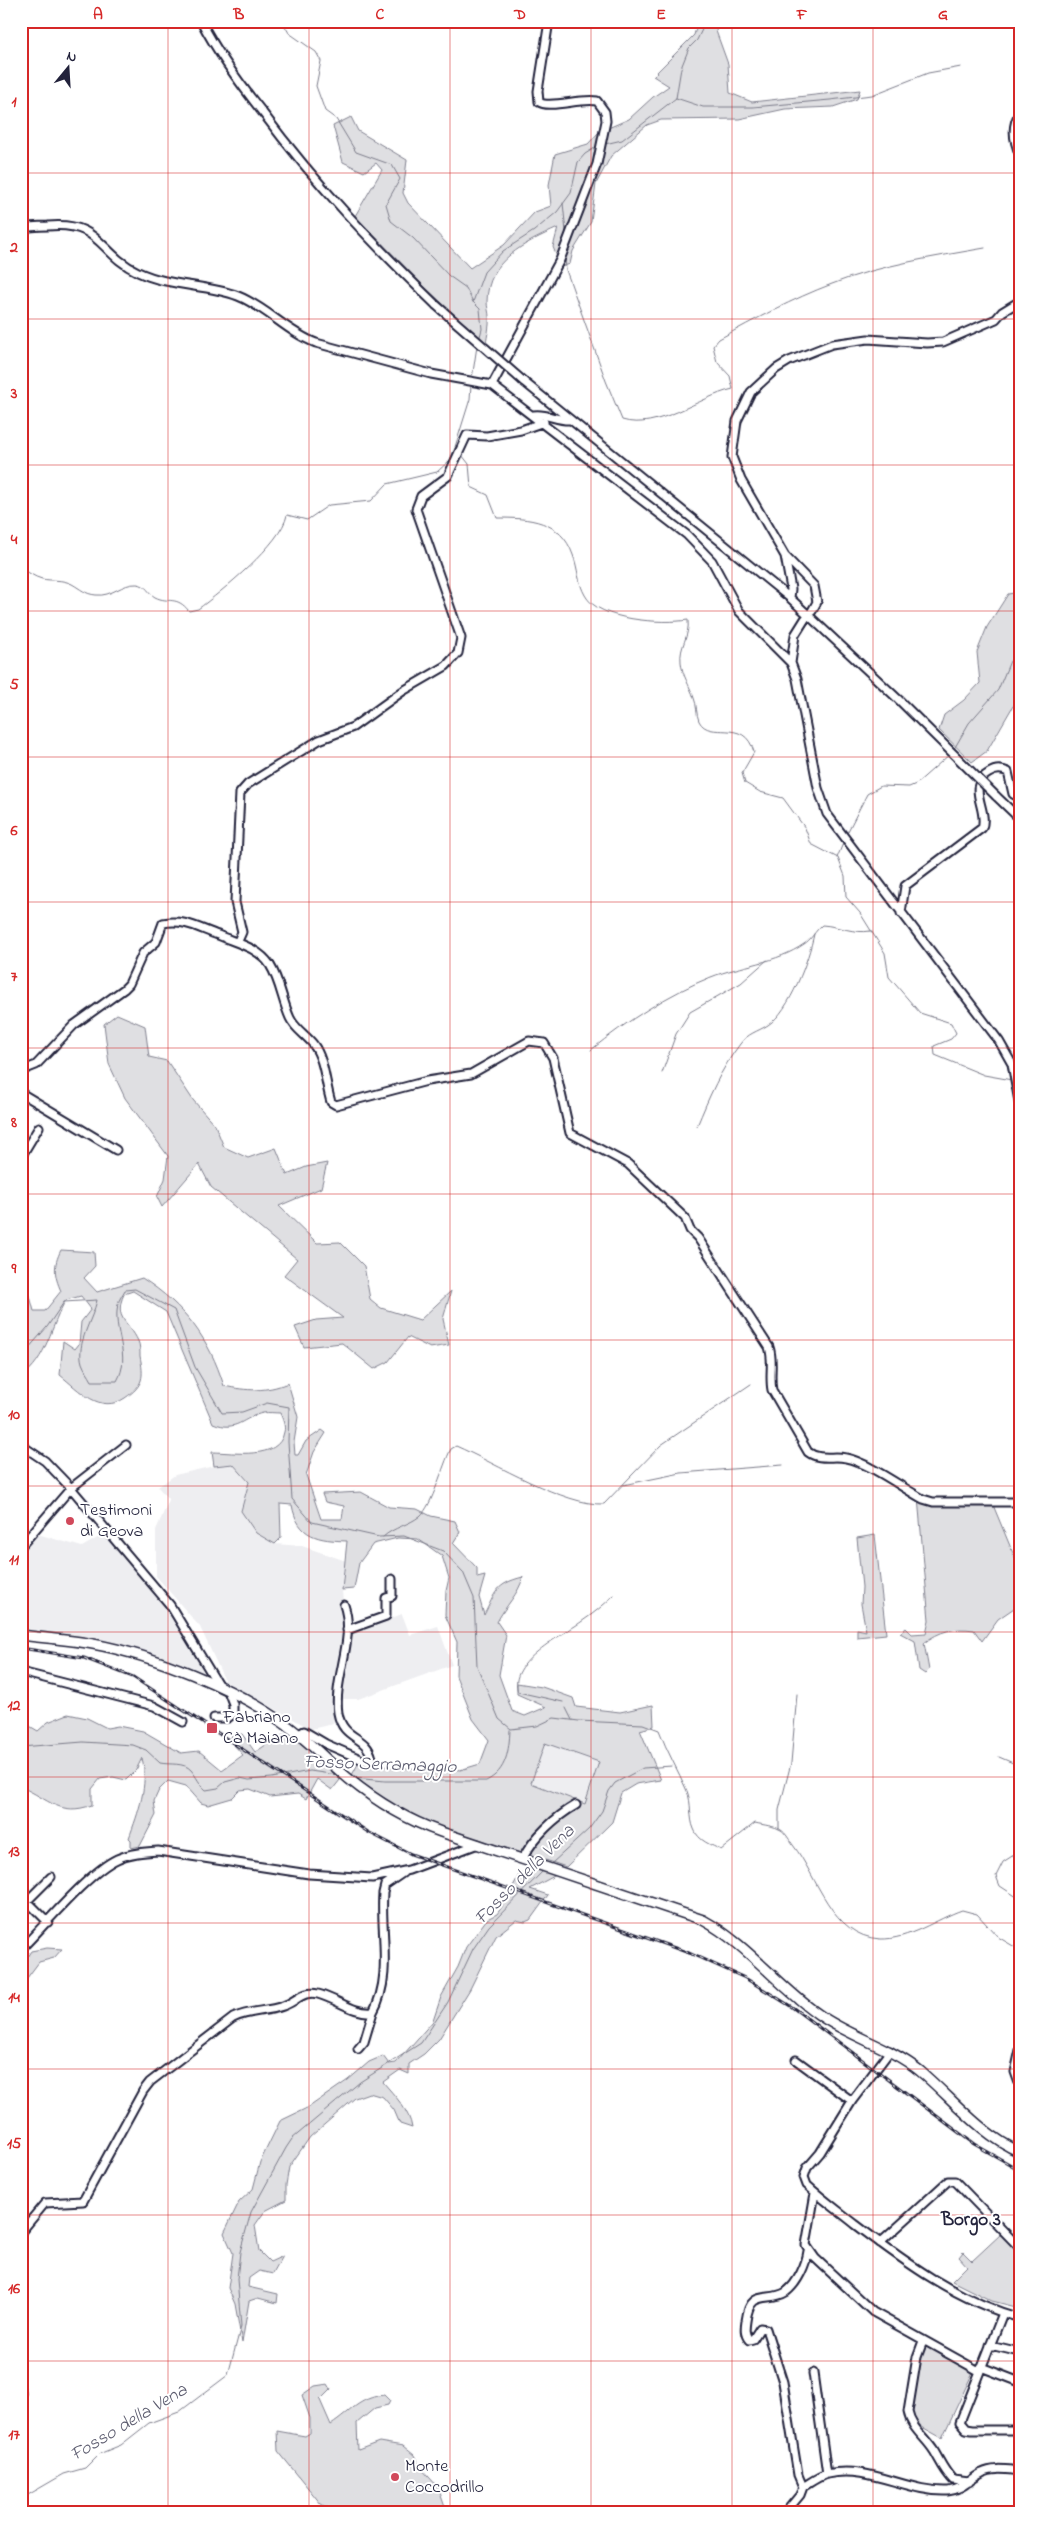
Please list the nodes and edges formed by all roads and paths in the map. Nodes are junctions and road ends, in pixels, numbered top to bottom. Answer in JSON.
{"nodes":[{"id":1,"x":201,"y":21,"type":"edge"},
{"id":2,"x":549,"y":21,"type":"edge"},
{"id":3,"x":1020,"y":112,"type":"edge"},
{"id":4,"x":1020,"y":155,"type":"edge"},
{"id":5,"x":21,"y":229,"type":"edge"},
{"id":6,"x":1020,"y":301,"type":"edge"},
{"id":7,"x":492,"y":385,"type":"junction"},
{"id":8,"x":534,"y":415,"type":"junction"},
{"id":9,"x":570,"y":420,"type":"junction"},
{"id":10,"x":544,"y":422,"type":"junction"},
{"id":11,"x":785,"y":556,"type":"junction"},
{"id":12,"x":790,"y":598,"type":"junction"},
{"id":13,"x":812,"y":611,"type":"dead end"},
{"id":14,"x":805,"y":619,"type":"dead end"},
{"id":15,"x":791,"y":663,"type":"junction"},
{"id":16,"x":1020,"y":798,"type":"edge"},
{"id":17,"x":1020,"y":819,"type":"edge"},
{"id":18,"x":900,"y":913,"type":"junction"},
{"id":19,"x":238,"y":941,"type":"junction"},
{"id":20,"x":21,"y":1071,"type":"edge"},
{"id":21,"x":21,"y":1093,"type":"edge"},
{"id":22,"x":1020,"y":1107,"type":"edge"},
{"id":23,"x":39,"y":1126,"type":"dead end"},
{"id":24,"x":116,"y":1150,"type":"dead end"},
{"id":25,"x":21,"y":1157,"type":"edge"},
{"id":26,"x":21,"y":1445,"type":"edge"},
{"id":27,"x":126,"y":1445,"type":"dead end"},
{"id":28,"x":71,"y":1488,"type":"junction"},
{"id":29,"x":1020,"y":1502,"type":"edge"},
{"id":30,"x":21,"y":1546,"type":"edge"},
{"id":31,"x":392,"y":1579,"type":"dead end"},
{"id":32,"x":344,"y":1605,"type":"dead end"},
{"id":33,"x":347,"y":1630,"type":"junction"},
{"id":34,"x":21,"y":1635,"type":"edge"},
{"id":35,"x":21,"y":1672,"type":"edge"},
{"id":36,"x":224,"y":1688,"type":"junction"},
{"id":37,"x":214,"y":1718,"type":"dead end"},
{"id":38,"x":183,"y":1722,"type":"dead end"},
{"id":39,"x":299,"y":1734,"type":"junction"},
{"id":40,"x":576,"y":1804,"type":"dead end"},
{"id":41,"x":454,"y":1836,"type":"junction"},
{"id":42,"x":467,"y":1841,"type":"junction"},
{"id":43,"x":478,"y":1844,"type":"junction"},
{"id":44,"x":452,"y":1854,"type":"junction"},
{"id":45,"x":523,"y":1858,"type":"junction"},
{"id":46,"x":404,"y":1872,"type":"junction"},
{"id":47,"x":51,"y":1877,"type":"dead end"},
{"id":48,"x":48,"y":1922,"type":"junction"},
{"id":49,"x":21,"y":1949,"type":"edge"},
{"id":50,"x":373,"y":2012,"type":"junction"},
{"id":51,"x":358,"y":2049,"type":"dead end"},
{"id":52,"x":1020,"y":2050,"type":"edge"},
{"id":53,"x":890,"y":2051,"type":"junction"},
{"id":54,"x":796,"y":2060,"type":"dead end"},
{"id":55,"x":1020,"y":2086,"type":"edge"},
{"id":56,"x":852,"y":2101,"type":"junction"},
{"id":57,"x":1020,"y":2152,"type":"edge"},
{"id":58,"x":815,"y":2193,"type":"junction"},
{"id":59,"x":21,"y":2232,"type":"edge"},
{"id":60,"x":880,"y":2243,"type":"junction"},
{"id":61,"x":1020,"y":2248,"type":"edge"},
{"id":62,"x":808,"y":2250,"type":"junction"},
{"id":63,"x":1003,"y":2313,"type":"junction"},
{"id":64,"x":1020,"y":2318,"type":"edge"},
{"id":65,"x":922,"y":2341,"type":"junction"},
{"id":66,"x":990,"y":2345,"type":"junction"},
{"id":67,"x":1020,"y":2352,"type":"edge"},
{"id":68,"x":980,"y":2369,"type":"junction"},
{"id":69,"x":813,"y":2373,"type":"dead end"},
{"id":70,"x":1020,"y":2382,"type":"edge"},
{"id":71,"x":21,"y":2392,"type":"edge"},
{"id":72,"x":21,"y":2398,"type":"edge"},
{"id":73,"x":1020,"y":2430,"type":"edge"},
{"id":74,"x":1020,"y":2471,"type":"edge"},
{"id":75,"x":828,"y":2474,"type":"junction"},
{"id":76,"x":969,"y":2482,"type":"junction"},
{"id":77,"x":803,"y":2487,"type":"junction"},
{"id":78,"x":785,"y":2513,"type":"edge"}],
"edges":[{"from":1,"to":9,"type":"street","bridge":true},
{"from":2,"to":7,"type":"street"},
{"from":3,"to":4,"type":"street"},
{"from":5,"to":7,"type":"street"},
{"from":6,"to":11,"type":"street"},
{"from":7,"to":8,"type":"street"},
{"from":8,"to":9,"type":"street"},
{"from":8,"to":10,"type":"street"},
{"from":9,"to":12,"type":"street"},
{"from":10,"to":15,"type":"street"},
{"from":10,"to":19,"type":"street"},
{"from":11,"to":12,"type":"street"},
{"from":11,"to":13,"type":"street"},
{"from":12,"to":17,"type":"street","bridge":true},
{"from":14,"to":15,"type":"street"},
{"from":15,"to":18,"type":"street"},
{"from":16,"to":18,"type":"street"},
{"from":18,"to":22,"type":"street"},
{"from":19,"to":20,"type":"street"},
{"from":19,"to":29,"type":"street"},
{"from":21,"to":24,"type":"street"},
{"from":23,"to":25,"type":"street"},
{"from":26,"to":28,"type":"street"},
{"from":27,"to":28,"type":"street"},
{"from":28,"to":30,"type":"street"},
{"from":28,"to":36,"type":"street"},
{"from":31,"to":33,"type":"street"},
{"from":32,"to":33,"type":"street"},
{"from":33,"to":39,"type":"street"},
{"from":34,"to":36,"type":"main road"},
{"from":35,"to":38,"type":"street"},
{"from":36,"to":37,"type":"street"},
{"from":36,"to":39,"type":"main road"},
{"from":39,"to":41,"type":"main road"},
{"from":40,"to":45,"type":"street"},
{"from":41,"to":42,"type":"main road"},
{"from":41,"to":44,"type":"street"},
{"from":42,"to":43,"type":"main road"},
{"from":42,"to":44,"type":"street"},
{"from":43,"to":44,"type":"street"},
{"from":43,"to":45,"type":"main road"},
{"from":44,"to":46,"type":"street"},
{"from":45,"to":53,"type":"main road"},
{"from":46,"to":48,"type":"street"},
{"from":46,"to":50,"type":"street"},
{"from":47,"to":48,"type":"street"},
{"from":48,"to":49,"type":"street"},
{"from":50,"to":51,"type":"street"},
{"from":50,"to":59,"type":"street"},
{"from":52,"to":55,"type":"street"},
{"from":53,"to":56,"type":"street"},
{"from":53,"to":57,"type":"main road"},
{"from":54,"to":56,"type":"street"},
{"from":56,"to":58,"type":"street"},
{"from":58,"to":60,"type":"street"},
{"from":58,"to":62,"type":"street"},
{"from":60,"to":61,"type":"street"},
{"from":60,"to":63,"type":"street"},
{"from":62,"to":65,"type":"street"},
{"from":62,"to":77,"type":"street"},
{"from":63,"to":64,"type":"street"},
{"from":63,"to":66,"type":"street"},
{"from":65,"to":68,"type":"street"},
{"from":65,"to":76,"type":"street"},
{"from":66,"to":67,"type":"street"},
{"from":66,"to":68,"type":"street"},
{"from":68,"to":70,"type":"street"},
{"from":68,"to":73,"type":"street"},
{"from":69,"to":75,"type":"street"},
{"from":71,"to":72,"type":"street"},
{"from":74,"to":76,"type":"street"},
{"from":75,"to":76,"type":"street"},
{"from":75,"to":77,"type":"street"},
{"from":77,"to":78,"type":"street"}]}
